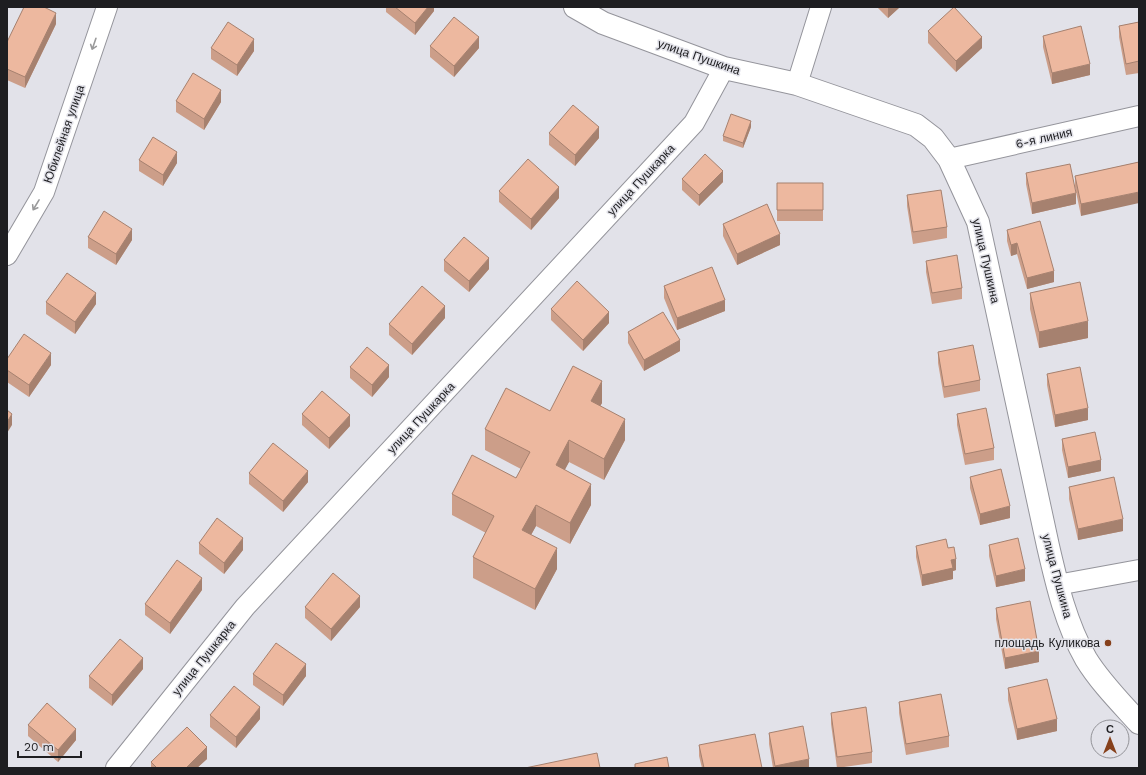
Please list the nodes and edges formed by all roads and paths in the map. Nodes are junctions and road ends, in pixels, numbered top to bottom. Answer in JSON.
{"nodes":[{"id":1,"x":107,"y":7,"type":"edge"},
{"id":2,"x":574,"y":7,"type":"edge"},
{"id":3,"x":821,"y":7,"type":"edge"},
{"id":4,"x":724,"y":68,"type":"junction"},
{"id":5,"x":797,"y":84,"type":"junction"},
{"id":6,"x":1139,"y":116,"type":"edge"},
{"id":7,"x":949,"y":159,"type":"junction"},
{"id":8,"x":7,"y":255,"type":"edge"},
{"id":9,"x":1139,"y":570,"type":"edge"},
{"id":10,"x":1057,"y":585,"type":"junction"},
{"id":11,"x":1139,"y":722,"type":"edge"},
{"id":12,"x":116,"y":768,"type":"edge"}],
"edges":[{"from":1,"to":8,"type":"street","name":"Юбилейная улица","one_way":true},
{"from":2,"to":4,"type":"street","name":"улица Пушкина"},
{"from":3,"to":5,"type":"street"},
{"from":4,"to":5,"type":"street","name":"улица Пушкина"},
{"from":4,"to":12,"type":"street","name":"улица Пушкарка"},
{"from":5,"to":7,"type":"street","name":"улица Пушкина"},
{"from":6,"to":7,"type":"street","name":"6-я линия"},
{"from":7,"to":10,"type":"street","name":"улица Пушкина"},
{"from":9,"to":10,"type":"street"},
{"from":10,"to":11,"type":"street","name":"улица Пушкина"}]}
